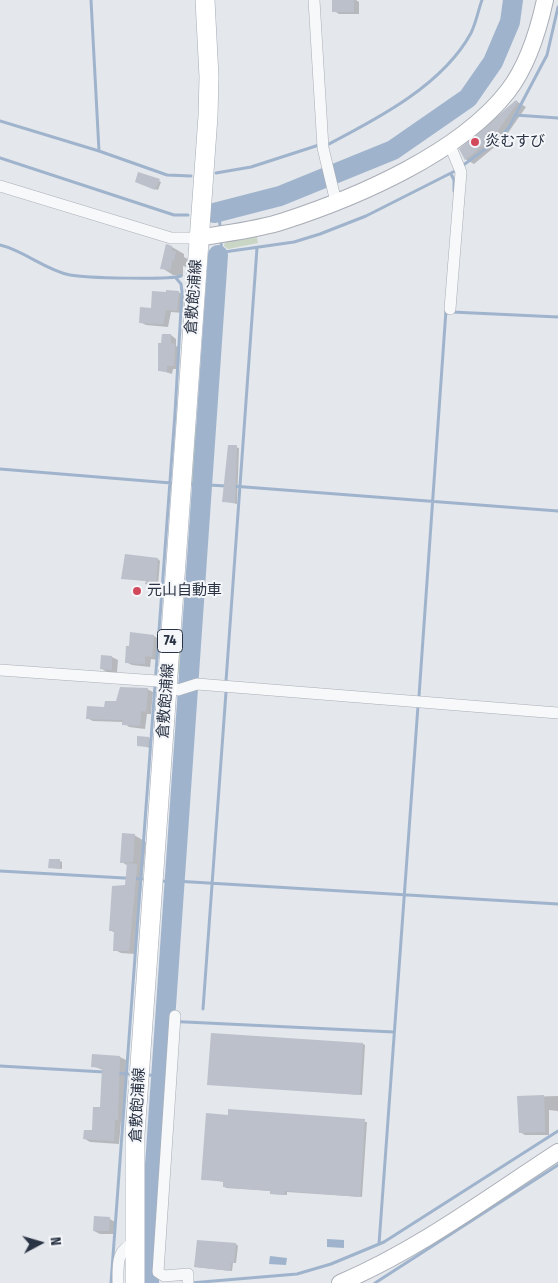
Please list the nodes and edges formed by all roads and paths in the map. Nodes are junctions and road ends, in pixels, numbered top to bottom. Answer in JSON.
{"nodes":[{"id":1,"x":205,"y":0,"type":"edge"},
{"id":2,"x":314,"y":0,"type":"edge"},
{"id":3,"x":545,"y":0,"type":"edge"},
{"id":4,"x":449,"y":143,"type":"junction"},
{"id":5,"x":0,"y":186,"type":"edge"},
{"id":6,"x":336,"y":202,"type":"junction"},
{"id":7,"x":198,"y":238,"type":"junction"},
{"id":8,"x":450,"y":309,"type":"dead end"},
{"id":9,"x":0,"y":670,"type":"edge"},
{"id":10,"x":170,"y":684,"type":"junction"},
{"id":11,"x":558,"y":713,"type":"edge"},
{"id":12,"x":175,"y":1020,"type":"dead end"},
{"id":13,"x":558,"y":1152,"type":"edge"},
{"id":14,"x":134,"y":1244,"type":"junction"},
{"id":15,"x":188,"y":1281,"type":"edge"},
{"id":16,"x":118,"y":1282,"type":"edge"},
{"id":17,"x":135,"y":1283,"type":"edge"},
{"id":18,"x":340,"y":1283,"type":"edge"}],
"edges":[{"from":1,"to":7,"type":"main road","name":"倉敷飽浦線","number":"74"},
{"from":2,"to":6,"type":"street"},
{"from":3,"to":4,"type":"street"},
{"from":4,"to":6,"type":"street"},
{"from":4,"to":8,"type":"street"},
{"from":5,"to":7,"type":"street"},
{"from":6,"to":7,"type":"street"},
{"from":7,"to":10,"type":"main road","name":"倉敷飽浦線","number":"74"},
{"from":9,"to":10,"type":"street"},
{"from":10,"to":11,"type":"street"},
{"from":10,"to":14,"type":"main road","name":"倉敷飽浦線","number":"74"},
{"from":12,"to":15,"type":"street"},
{"from":13,"to":18,"type":"street"},
{"from":14,"to":16,"type":"street"},
{"from":14,"to":17,"type":"main road","name":"倉敷飽浦線","number":"74"}]}
